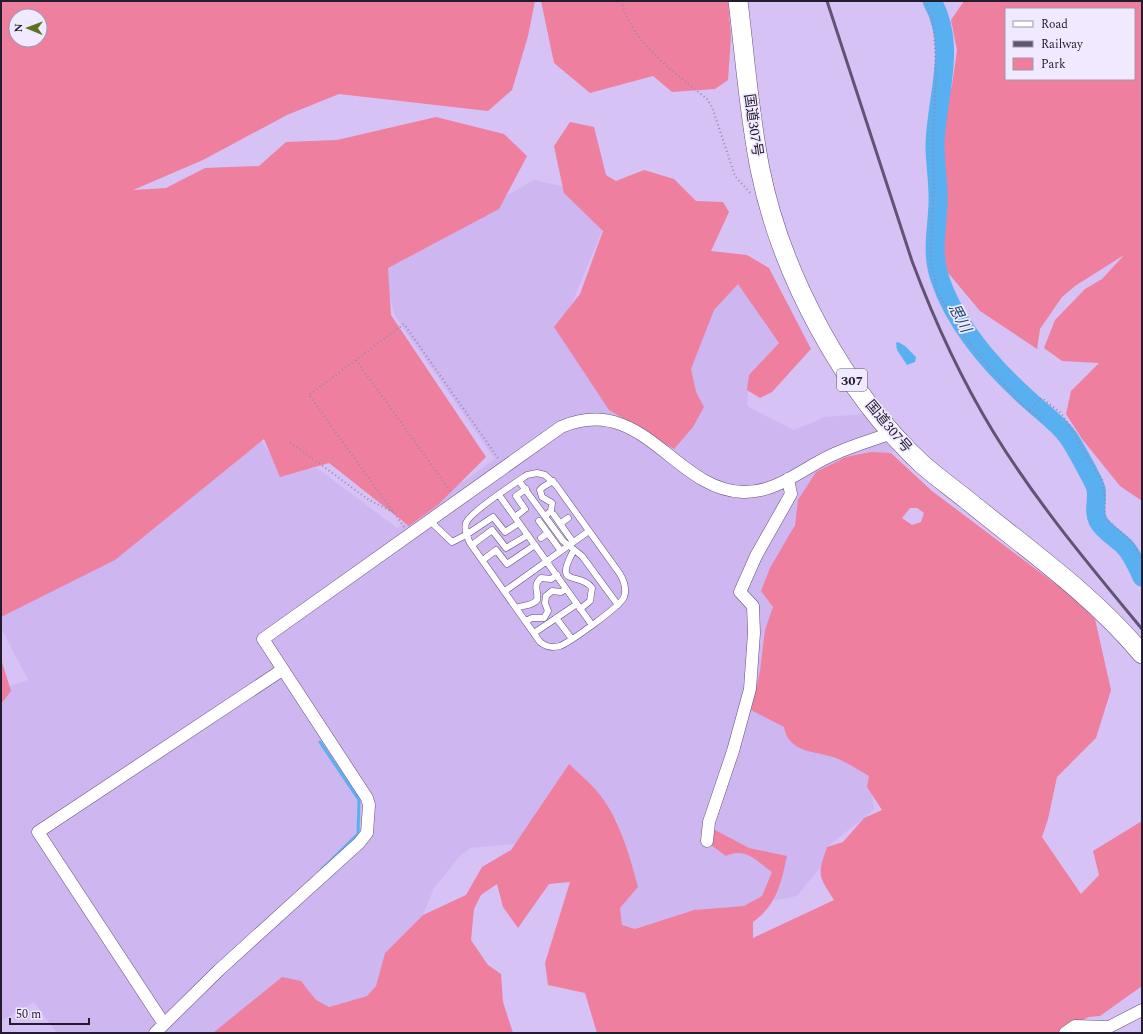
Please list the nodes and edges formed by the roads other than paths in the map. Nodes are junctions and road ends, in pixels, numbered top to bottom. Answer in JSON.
{"nodes":[{"id":1,"x":738,"y":1,"type":"edge"},
{"id":2,"x":892,"y":433,"type":"junction"},
{"id":3,"x":788,"y":479,"type":"junction"},
{"id":4,"x":519,"y":480,"type":"junction"},
{"id":5,"x":553,"y":481,"type":"junction"},
{"id":6,"x":526,"y":489,"type":"junction"},
{"id":7,"x":499,"y":495,"type":"junction"},
{"id":8,"x":554,"y":515,"type":"dead end"},
{"id":9,"x":545,"y":516,"type":"junction"},
{"id":10,"x":568,"y":518,"type":"dead end"},
{"id":11,"x":429,"y":520,"type":"junction"},
{"id":12,"x":517,"y":520,"type":"junction"},
{"id":13,"x":539,"y":522,"type":"dead end"},
{"id":14,"x":560,"y":524,"type":"junction"},
{"id":15,"x":589,"y":531,"type":"junction"},
{"id":16,"x":548,"y":533,"type":"junction"},
{"id":17,"x":466,"y":535,"type":"junction"},
{"id":18,"x":528,"y":535,"type":"junction"},
{"id":19,"x":540,"y":538,"type":"dead end"},
{"id":20,"x":571,"y":544,"type":"junction"},
{"id":21,"x":472,"y":545,"type":"junction"},
{"id":22,"x":535,"y":545,"type":"junction"},
{"id":23,"x":574,"y":550,"type":"junction"},
{"id":24,"x":561,"y":551,"type":"junction"},
{"id":25,"x":483,"y":560,"type":"junction"},
{"id":26,"x":546,"y":561,"type":"junction"},
{"id":27,"x":557,"y":575,"type":"junction"},
{"id":28,"x":566,"y":589,"type":"junction"},
{"id":29,"x":505,"y":591,"type":"junction"},
{"id":30,"x":579,"y":606,"type":"junction"},
{"id":31,"x":618,"y":606,"type":"junction"},
{"id":32,"x":517,"y":608,"type":"junction"},
{"id":33,"x":556,"y":618,"type":"junction"},
{"id":34,"x":526,"y":621,"type":"junction"},
{"id":35,"x":592,"y":624,"type":"junction"},
{"id":36,"x":534,"y":633,"type":"junction"},
{"id":37,"x":572,"y":639,"type":"junction"},
{"id":38,"x":1142,"y":654,"type":"edge"},
{"id":39,"x":282,"y":670,"type":"junction"},
{"id":40,"x":707,"y":841,"type":"dead end"},
{"id":41,"x":1142,"y":1010,"type":"edge"},
{"id":42,"x":164,"y":1024,"type":"junction"},
{"id":43,"x":155,"y":1033,"type":"edge"},
{"id":44,"x":1065,"y":1033,"type":"edge"}],
"edges":[{"from":1,"to":2,"type":"highway","name":"国道307号","number":"307"},
{"from":2,"to":3,"type":"street"},
{"from":2,"to":38,"type":"highway","name":"国道307号","number":"307"},
{"from":3,"to":11,"type":"street"},
{"from":3,"to":40,"type":"street"},
{"from":4,"to":5,"type":"lane"},
{"from":4,"to":6,"type":"lane"},
{"from":4,"to":7,"type":"lane"},
{"from":5,"to":9,"type":"lane"},
{"from":5,"to":15,"type":"lane"},
{"from":6,"to":9,"type":"lane"},
{"from":6,"to":12,"type":"lane"},
{"from":7,"to":12,"type":"lane"},
{"from":7,"to":17,"type":"lane"},
{"from":8,"to":14,"type":"lane"},
{"from":9,"to":20,"type":"lane"},
{"from":10,"to":14,"type":"lane"},
{"from":11,"to":17,"type":"lane"},
{"from":11,"to":39,"type":"street"},
{"from":12,"to":17,"type":"lane"},
{"from":12,"to":18,"type":"lane"},
{"from":13,"to":16,"type":"lane"},
{"from":14,"to":20,"type":"lane"},
{"from":15,"to":20,"type":"lane"},
{"from":15,"to":31,"type":"lane"},
{"from":16,"to":19,"type":"lane"},
{"from":16,"to":24,"type":"lane"},
{"from":17,"to":21,"type":"lane"},
{"from":18,"to":21,"type":"lane"},
{"from":18,"to":22,"type":"lane"},
{"from":20,"to":23,"type":"lane"},
{"from":20,"to":24,"type":"lane"},
{"from":21,"to":25,"type":"lane"},
{"from":22,"to":25,"type":"lane"},
{"from":22,"to":26,"type":"lane"},
{"from":23,"to":30,"type":"lane"},
{"from":23,"to":31,"type":"lane"},
{"from":24,"to":26,"type":"lane"},
{"from":25,"to":29,"type":"lane"},
{"from":26,"to":27,"type":"lane"},
{"from":26,"to":29,"type":"lane"},
{"from":27,"to":28,"type":"lane"},
{"from":27,"to":32,"type":"lane"},
{"from":28,"to":30,"type":"lane"},
{"from":28,"to":34,"type":"lane"},
{"from":29,"to":32,"type":"lane"},
{"from":30,"to":33,"type":"lane"},
{"from":30,"to":35,"type":"lane"},
{"from":31,"to":35,"type":"lane"},
{"from":32,"to":34,"type":"lane"},
{"from":33,"to":36,"type":"lane"},
{"from":33,"to":37,"type":"lane"},
{"from":34,"to":36,"type":"lane"},
{"from":35,"to":37,"type":"lane"},
{"from":36,"to":37,"type":"lane"},
{"from":39,"to":42,"type":"street"},
{"from":39,"to":42,"type":"street"},
{"from":41,"to":44,"type":"street"},
{"from":42,"to":43,"type":"street"}]}
